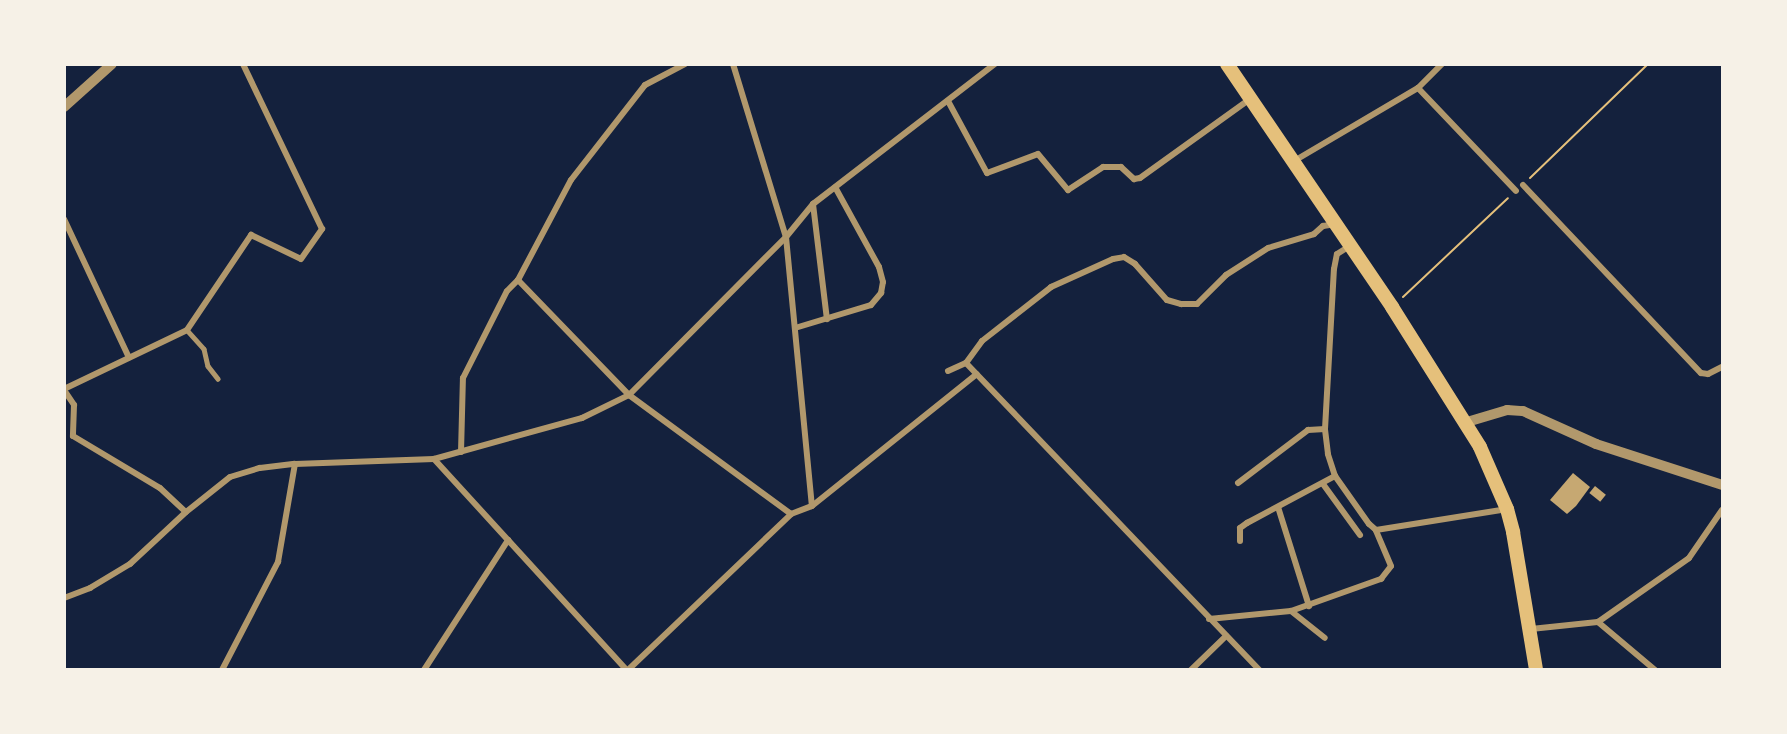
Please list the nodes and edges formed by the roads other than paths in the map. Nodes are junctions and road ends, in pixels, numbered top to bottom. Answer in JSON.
{"nodes":[{"id":1,"x":112,"y":64,"type":"edge"},
{"id":2,"x":243,"y":64,"type":"edge"},
{"id":3,"x":685,"y":64,"type":"edge"},
{"id":4,"x":733,"y":64,"type":"edge"},
{"id":5,"x":995,"y":64,"type":"edge"},
{"id":6,"x":1227,"y":64,"type":"edge"},
{"id":7,"x":1442,"y":64,"type":"edge"},
{"id":8,"x":1418,"y":88,"type":"junction"},
{"id":9,"x":1251,"y":99,"type":"junction"},
{"id":10,"x":948,"y":101,"type":"junction"},
{"id":11,"x":64,"y":107,"type":"edge"},
{"id":12,"x":1294,"y":161,"type":"junction"},
{"id":13,"x":1523,"y":185,"type":"dead end"},
{"id":14,"x":835,"y":187,"type":"junction"},
{"id":15,"x":1516,"y":191,"type":"dead end"},
{"id":16,"x":813,"y":204,"type":"junction"},
{"id":17,"x":64,"y":219,"type":"edge"},
{"id":18,"x":1336,"y":224,"type":"junction"},
{"id":19,"x":786,"y":237,"type":"junction"},
{"id":20,"x":1351,"y":245,"type":"junction"},
{"id":21,"x":518,"y":280,"type":"junction"},
{"id":22,"x":827,"y":320,"type":"junction"},
{"id":23,"x":795,"y":328,"type":"junction"},
{"id":24,"x":187,"y":330,"type":"junction"},
{"id":25,"x":129,"y":358,"type":"junction"},
{"id":26,"x":966,"y":363,"type":"junction"},
{"id":27,"x":1722,"y":367,"type":"edge"},
{"id":28,"x":948,"y":371,"type":"dead end"},
{"id":29,"x":977,"y":374,"type":"junction"},
{"id":30,"x":218,"y":379,"type":"dead end"},
{"id":31,"x":64,"y":389,"type":"edge"},
{"id":32,"x":629,"y":395,"type":"junction"},
{"id":33,"x":1467,"y":422,"type":"junction"},
{"id":34,"x":1325,"y":429,"type":"junction"},
{"id":35,"x":461,"y":452,"type":"junction"},
{"id":36,"x":434,"y":459,"type":"junction"},
{"id":37,"x":295,"y":464,"type":"junction"},
{"id":38,"x":1335,"y":476,"type":"junction"},
{"id":39,"x":1238,"y":483,"type":"dead end"},
{"id":40,"x":1323,"y":483,"type":"junction"},
{"id":41,"x":1722,"y":485,"type":"edge"},
{"id":42,"x":812,"y":506,"type":"junction"},
{"id":43,"x":1278,"y":507,"type":"junction"},
{"id":44,"x":1507,"y":509,"type":"junction"},
{"id":45,"x":1722,"y":510,"type":"edge"},
{"id":46,"x":186,"y":512,"type":"junction"},
{"id":47,"x":791,"y":514,"type":"junction"},
{"id":48,"x":1376,"y":530,"type":"junction"},
{"id":49,"x":1360,"y":535,"type":"dead end"},
{"id":50,"x":508,"y":540,"type":"junction"},
{"id":51,"x":1240,"y":541,"type":"dead end"},
{"id":52,"x":64,"y":598,"type":"edge"},
{"id":53,"x":1309,"y":606,"type":"junction"},
{"id":54,"x":1291,"y":611,"type":"junction"},
{"id":55,"x":1209,"y":619,"type":"junction"},
{"id":56,"x":1598,"y":622,"type":"junction"},
{"id":57,"x":1531,"y":629,"type":"junction"},
{"id":58,"x":1226,"y":636,"type":"junction"},
{"id":59,"x":1325,"y":638,"type":"dead end"},
{"id":60,"x":222,"y":669,"type":"edge"},
{"id":61,"x":424,"y":669,"type":"edge"},
{"id":62,"x":628,"y":669,"type":"edge"},
{"id":63,"x":1191,"y":669,"type":"edge"},
{"id":64,"x":1259,"y":669,"type":"edge"},
{"id":65,"x":1536,"y":669,"type":"edge"},
{"id":66,"x":1655,"y":669,"type":"edge"}],
"edges":[{"from":1,"to":11,"type":"street"},
{"from":2,"to":24,"type":"street"},
{"from":3,"to":21,"type":"street"},
{"from":4,"to":19,"type":"street"},
{"from":5,"to":10,"type":"street"},
{"from":6,"to":9,"type":"main road"},
{"from":7,"to":8,"type":"street"},
{"from":8,"to":12,"type":"street"},
{"from":8,"to":15,"type":"street"},
{"from":9,"to":10,"type":"street"},
{"from":9,"to":12,"type":"main road"},
{"from":10,"to":14,"type":"street"},
{"from":12,"to":18,"type":"main road"},
{"from":13,"to":27,"type":"street"},
{"from":14,"to":16,"type":"street"},
{"from":14,"to":22,"type":"street"},
{"from":16,"to":19,"type":"street"},
{"from":16,"to":22,"type":"street"},
{"from":17,"to":25,"type":"street"},
{"from":18,"to":20,"type":"main road"},
{"from":18,"to":26,"type":"street"},
{"from":19,"to":23,"type":"street"},
{"from":19,"to":32,"type":"street"},
{"from":20,"to":33,"type":"main road"},
{"from":20,"to":34,"type":"street"},
{"from":21,"to":32,"type":"street"},
{"from":21,"to":35,"type":"street"},
{"from":22,"to":23,"type":"street"},
{"from":23,"to":42,"type":"street"},
{"from":24,"to":25,"type":"street"},
{"from":24,"to":30,"type":"lane"},
{"from":25,"to":31,"type":"street"},
{"from":26,"to":28,"type":"street"},
{"from":26,"to":29,"type":"street"},
{"from":29,"to":42,"type":"street"},
{"from":29,"to":55,"type":"street"},
{"from":31,"to":46,"type":"street"},
{"from":32,"to":35,"type":"street"},
{"from":32,"to":47,"type":"street"},
{"from":33,"to":41,"type":"street"},
{"from":33,"to":44,"type":"main road"},
{"from":34,"to":38,"type":"street"},
{"from":34,"to":39,"type":"street"},
{"from":35,"to":36,"type":"street"},
{"from":36,"to":37,"type":"street"},
{"from":36,"to":50,"type":"street"},
{"from":37,"to":46,"type":"street"},
{"from":37,"to":60,"type":"street"},
{"from":38,"to":40,"type":"street"},
{"from":38,"to":48,"type":"street"},
{"from":40,"to":43,"type":"street"},
{"from":40,"to":49,"type":"street"},
{"from":42,"to":47,"type":"street"},
{"from":43,"to":51,"type":"street"},
{"from":43,"to":53,"type":"street"},
{"from":44,"to":48,"type":"street"},
{"from":44,"to":57,"type":"main road"},
{"from":45,"to":56,"type":"street"},
{"from":46,"to":52,"type":"street"},
{"from":47,"to":62,"type":"street"},
{"from":48,"to":53,"type":"street"},
{"from":50,"to":61,"type":"street"},
{"from":50,"to":62,"type":"street"},
{"from":53,"to":54,"type":"street"},
{"from":54,"to":55,"type":"street"},
{"from":54,"to":59,"type":"street"},
{"from":55,"to":58,"type":"street"},
{"from":56,"to":57,"type":"street"},
{"from":56,"to":66,"type":"street"},
{"from":57,"to":65,"type":"main road"},
{"from":58,"to":63,"type":"street"},
{"from":58,"to":64,"type":"street"}]}
